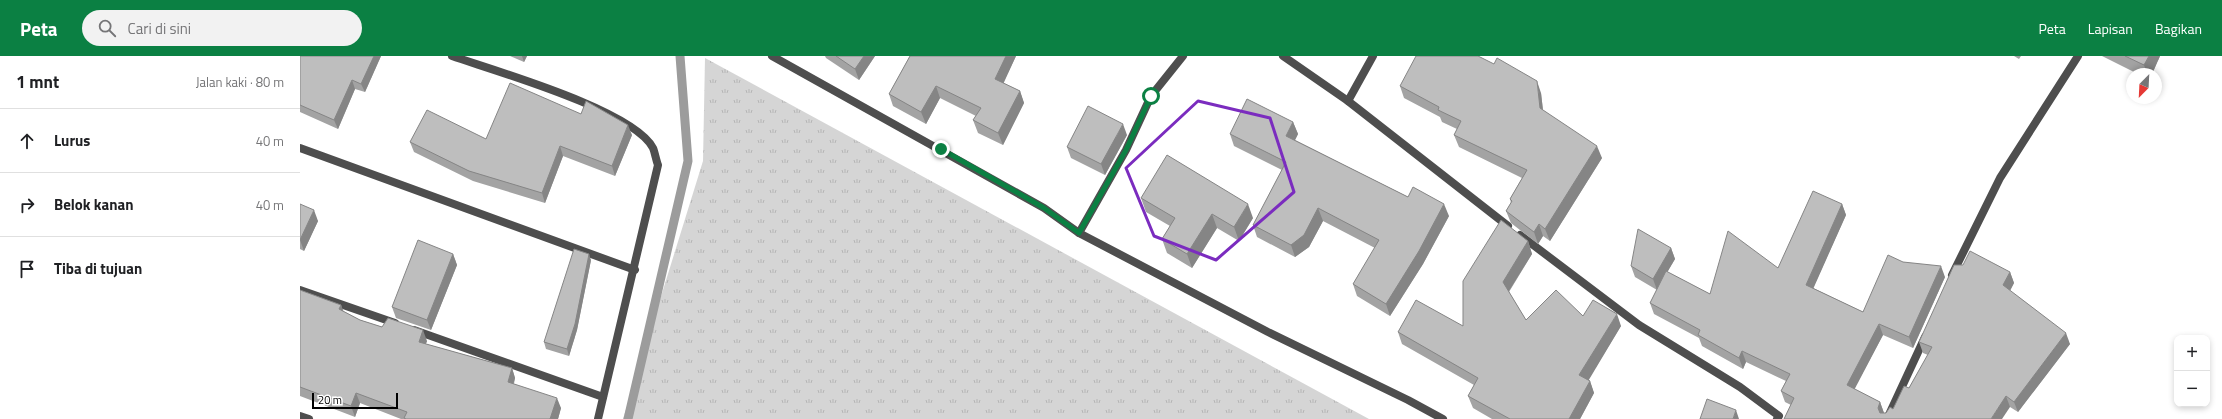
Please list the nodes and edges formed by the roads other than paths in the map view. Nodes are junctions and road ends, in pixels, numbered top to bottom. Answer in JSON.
{"nodes":[{"id":1,"x":452,"y":56,"type":"edge"},
{"id":2,"x":772,"y":56,"type":"edge"},
{"id":3,"x":1183,"y":56,"type":"edge"},
{"id":4,"x":1283,"y":56,"type":"edge"},
{"id":5,"x":1373,"y":56,"type":"edge"},
{"id":6,"x":2078,"y":56,"type":"edge"},
{"id":7,"x":1348,"y":101,"type":"junction"},
{"id":8,"x":300,"y":148,"type":"edge"},
{"id":9,"x":1079,"y":233,"type":"junction"},
{"id":10,"x":635,"y":270,"type":"junction"},
{"id":11,"x":1948,"y":284,"type":"edge"},
{"id":12,"x":300,"y":290,"type":"edge"},
{"id":13,"x":1927,"y":332,"type":"edge"},
{"id":14,"x":603,"y":397,"type":"junction"},
{"id":15,"x":300,"y":416,"type":"edge"},
{"id":16,"x":1778,"y":417,"type":"edge"},
{"id":17,"x":309,"y":419,"type":"edge"},
{"id":18,"x":598,"y":419,"type":"edge"},
{"id":19,"x":1443,"y":419,"type":"edge"},
{"id":20,"x":1788,"y":419,"type":"edge"},
{"id":21,"x":1887,"y":419,"type":"edge"}],
"edges":[{"from":1,"to":10,"type":"street"},
{"from":2,"to":9,"type":"street"},
{"from":3,"to":9,"type":"street"},
{"from":4,"to":7,"type":"street"},
{"from":5,"to":7,"type":"street"},
{"from":6,"to":11,"type":"street"},
{"from":7,"to":16,"type":"street"},
{"from":8,"to":10,"type":"street"},
{"from":9,"to":19,"type":"street"},
{"from":10,"to":14,"type":"street"},
{"from":12,"to":14,"type":"street"},
{"from":13,"to":21,"type":"street"},
{"from":14,"to":18,"type":"street"},
{"from":15,"to":17,"type":"street"},
{"from":16,"to":20,"type":"street"}]}
